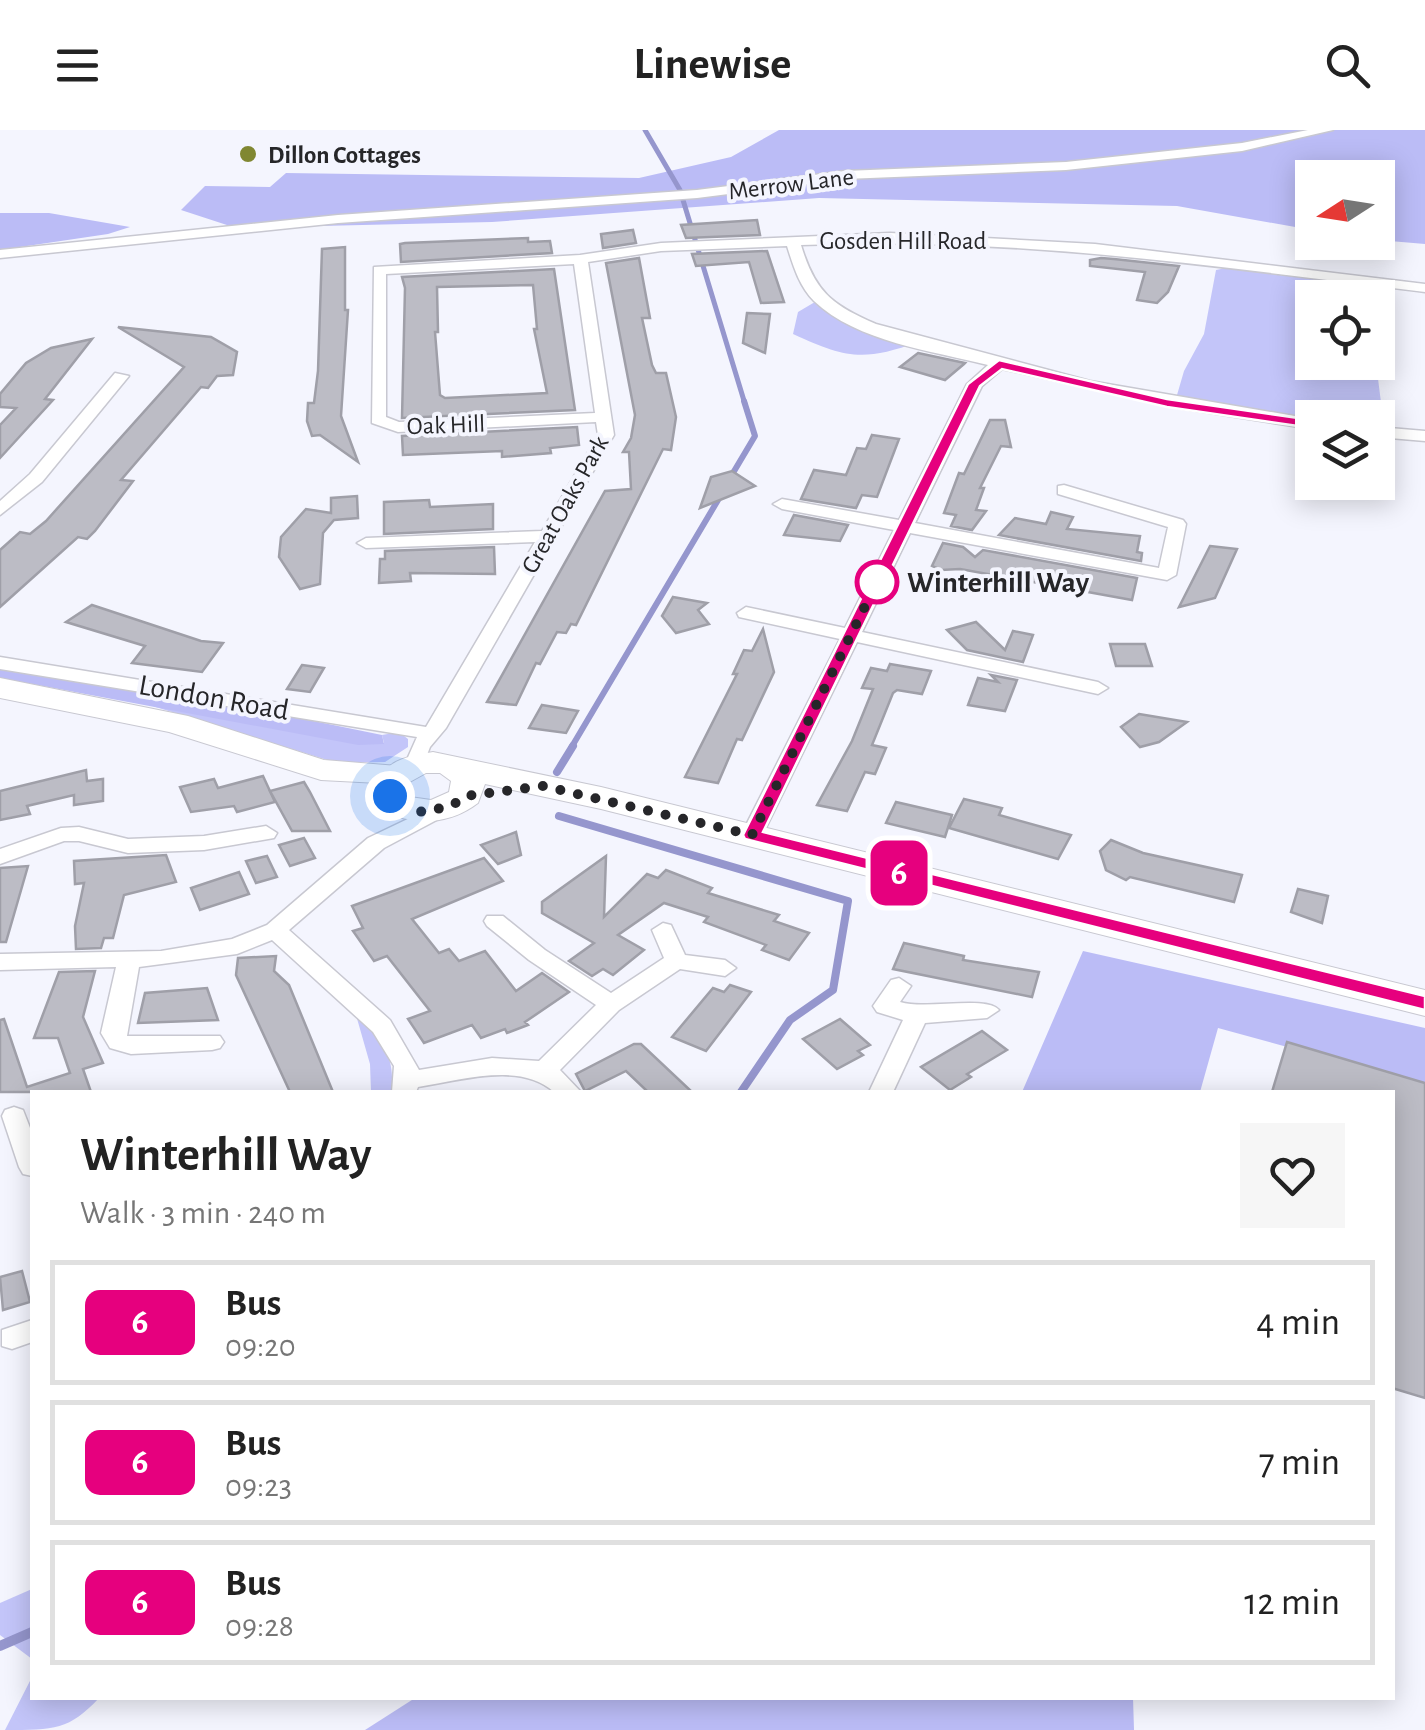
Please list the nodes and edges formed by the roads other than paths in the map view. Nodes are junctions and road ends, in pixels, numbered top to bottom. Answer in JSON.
{"nodes":[{"id":1,"x":1327,"y":130,"type":"edge"},
{"id":2,"x":254,"y":226,"type":"junction"},
{"id":3,"x":793,"y":240,"type":"junction"},
{"id":4,"x":0,"y":254,"type":"edge"},
{"id":5,"x":580,"y":259,"type":"junction"},
{"id":6,"x":0,"y":266,"type":"edge"},
{"id":7,"x":379,"y":270,"type":"joint"},
{"id":8,"x":1425,"y":288,"type":"edge"},
{"id":9,"x":999,"y":364,"type":"junction"},
{"id":10,"x":121,"y":376,"type":"dead end"},
{"id":11,"x":605,"y":418,"type":"junction"},
{"id":12,"x":1295,"y":422,"type":"edge"},
{"id":13,"x":1395,"y":433,"type":"edge"},
{"id":14,"x":1425,"y":436,"type":"edge"},
{"id":15,"x":1064,"y":490,"type":"dead end"},
{"id":16,"x":782,"y":504,"type":"dead end"},
{"id":17,"x":0,"y":510,"type":"edge"},
{"id":18,"x":904,"y":527,"type":"junction"},
{"id":19,"x":548,"y":536,"type":"junction"},
{"id":20,"x":366,"y":543,"type":"dead end"},
{"id":21,"x":746,"y":613,"type":"dead end"},
{"id":22,"x":850,"y":636,"type":"junction"},
{"id":23,"x":0,"y":663,"type":"edge"},
{"id":24,"x":0,"y":688,"type":"edge"},
{"id":25,"x":1098,"y":688,"type":"dead end"},
{"id":26,"x":432,"y":771,"type":"junction"},
{"id":27,"x":266,"y":833,"type":"dead end"},
{"id":28,"x":752,"y":835,"type":"junction"},
{"id":29,"x":376,"y":843,"type":"junction"},
{"id":30,"x":0,"y":857,"type":"edge"},
{"id":31,"x":495,"y":921,"type":"dead end"},
{"id":32,"x":275,"y":930,"type":"junction"},
{"id":33,"x":663,"y":930,"type":"dead end"},
{"id":34,"x":129,"y":960,"type":"junction"},
{"id":35,"x":0,"y":962,"type":"edge"},
{"id":36,"x":676,"y":962,"type":"junction"},
{"id":37,"x":725,"y":968,"type":"dead end"},
{"id":38,"x":898,"y":986,"type":"dead end"},
{"id":39,"x":1425,"y":1003,"type":"edge"},
{"id":40,"x":611,"y":1004,"type":"junction"},
{"id":41,"x":986,"y":1010,"type":"dead end"},
{"id":42,"x":916,"y":1016,"type":"junction"},
{"id":43,"x":212,"y":1042,"type":"dead end"},
{"id":44,"x":546,"y":1070,"type":"junction"},
{"id":45,"x":406,"y":1086,"type":"edge"},
{"id":46,"x":567,"y":1090,"type":"edge"},
{"id":47,"x":882,"y":1090,"type":"edge"},
{"id":48,"x":14,"y":1116,"type":"dead end"},
{"id":49,"x":19,"y":1154,"type":"edge"}],
"edges":[{"from":1,"to":2,"type":"street","name":"Merrow Lane"},
{"from":2,"to":4,"type":"street","name":"Merrow Lane"},
{"from":2,"to":6,"type":"street","name":"Merrow Lane"},
{"from":3,"to":5,"type":"street","name":"Gosden Hill Road"},
{"from":3,"to":8,"type":"street","name":"Gosden Hill Road"},
{"from":3,"to":9,"type":"street"},
{"from":5,"to":7,"type":"street","name":"Gosden Hill Road"},
{"from":5,"to":11,"type":"street","name":"Great Oaks Park"},
{"from":7,"to":11,"type":"street","name":"Oak Hill"},
{"from":9,"to":12,"type":"street"},
{"from":9,"to":18,"type":"street"},
{"from":10,"to":17,"type":"street"},
{"from":11,"to":19,"type":"street","name":"Great Oaks Park"},
{"from":13,"to":14,"type":"street"},
{"from":15,"to":18,"type":"street"},
{"from":16,"to":18,"type":"street"},
{"from":18,"to":22,"type":"street"},
{"from":19,"to":20,"type":"street"},
{"from":19,"to":26,"type":"street","name":"Great Oaks Park"},
{"from":21,"to":22,"type":"street"},
{"from":22,"to":25,"type":"street"},
{"from":22,"to":28,"type":"street"},
{"from":23,"to":26,"type":"street","name":"London Road"},
{"from":24,"to":26,"type":"main road"},
{"from":26,"to":28,"type":"main road","name":"London Road"},
{"from":26,"to":29,"type":"street"},
{"from":26,"to":29,"type":"street","name":"Great Oaks Park"},
{"from":27,"to":30,"type":"street"},
{"from":28,"to":39,"type":"main road","name":"London Road"},
{"from":29,"to":32,"type":"street"},
{"from":31,"to":40,"type":"street"},
{"from":32,"to":34,"type":"street"},
{"from":32,"to":45,"type":"street"},
{"from":33,"to":36,"type":"street"},
{"from":34,"to":35,"type":"street"},
{"from":34,"to":43,"type":"street"},
{"from":36,"to":37,"type":"street"},
{"from":36,"to":40,"type":"street"},
{"from":38,"to":42,"type":"street"},
{"from":40,"to":44,"type":"street"},
{"from":41,"to":42,"type":"street"},
{"from":42,"to":47,"type":"street"},
{"from":44,"to":45,"type":"street"},
{"from":44,"to":46,"type":"street"},
{"from":48,"to":49,"type":"street"}]}
